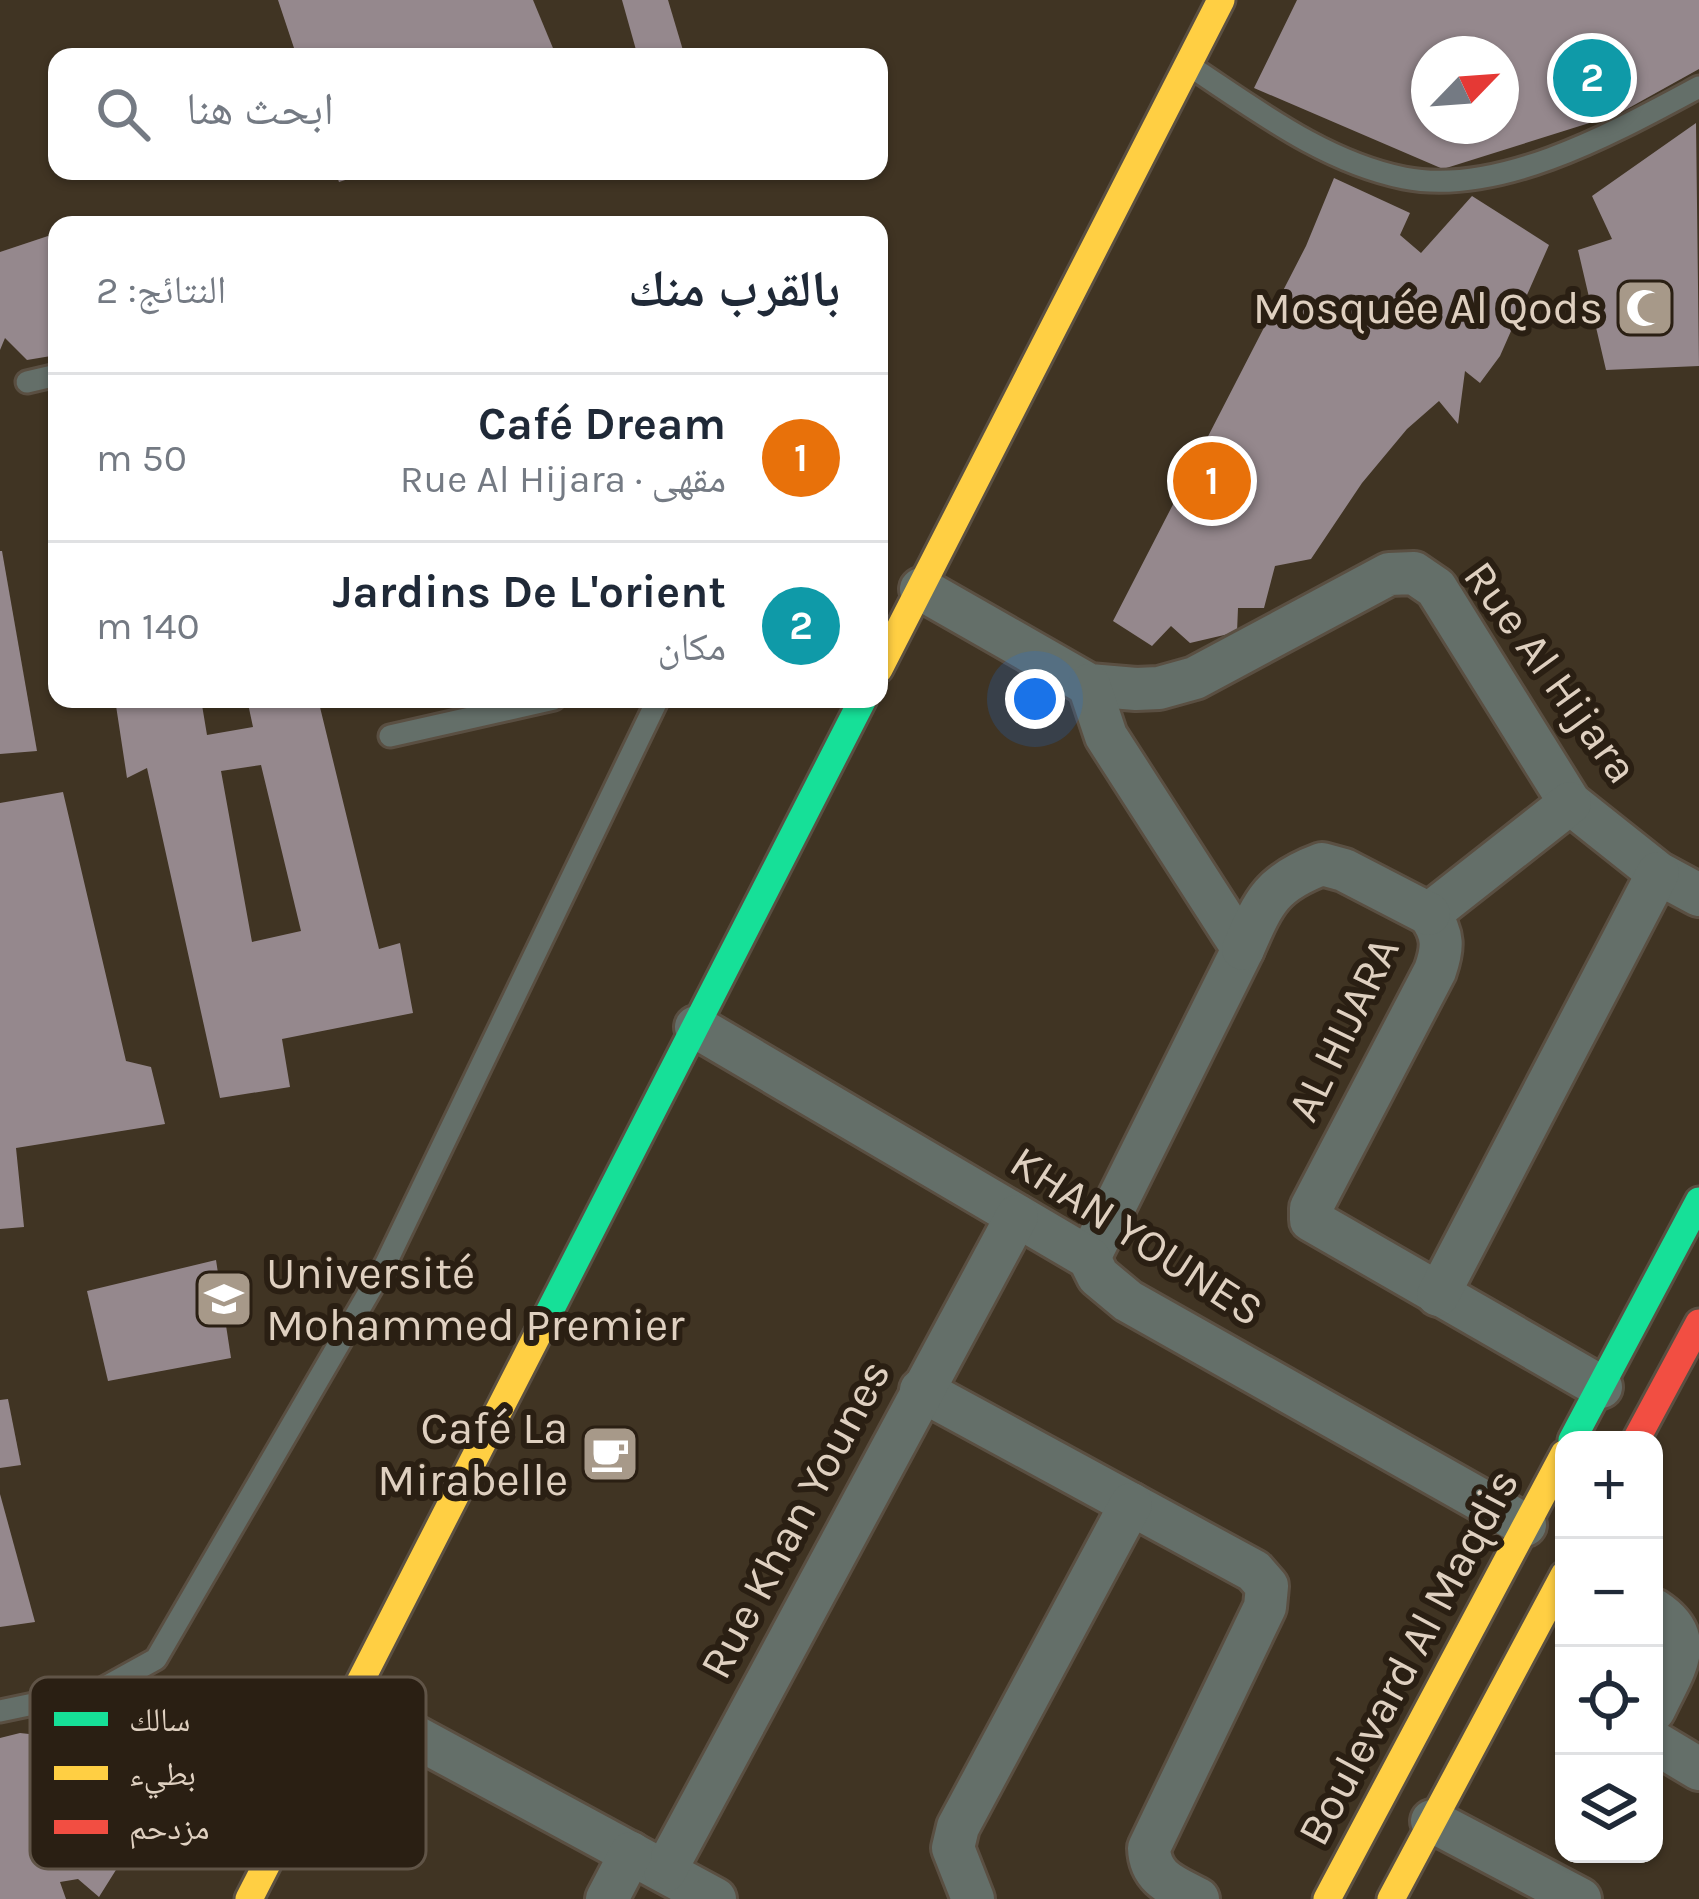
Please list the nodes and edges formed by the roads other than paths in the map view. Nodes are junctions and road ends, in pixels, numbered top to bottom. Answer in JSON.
{"nodes":[{"id":1,"x":1220,"y":0,"type":"edge"},
{"id":2,"x":1187,"y":64,"type":"junction"},
{"id":3,"x":1699,"y":87,"type":"edge"},
{"id":4,"x":48,"y":376,"type":"edge"},
{"id":5,"x":26,"y":382,"type":"dead end"},
{"id":6,"x":921,"y":589,"type":"junction"},
{"id":7,"x":888,"y":652,"type":"edge"},
{"id":8,"x":1088,"y":685,"type":"junction"},
{"id":9,"x":514,"y":708,"type":"edge"},
{"id":10,"x":654,"y":708,"type":"edge"},
{"id":11,"x":849,"y":708,"type":"edge"},
{"id":12,"x":390,"y":736,"type":"dead end"},
{"id":13,"x":1570,"y":803,"type":"junction"},
{"id":14,"x":1658,"y":873,"type":"junction"},
{"id":15,"x":1699,"y":895,"type":"edge"},
{"id":16,"x":1429,"y":914,"type":"junction"},
{"id":17,"x":1243,"y":949,"type":"junction"},
{"id":18,"x":696,"y":1028,"type":"junction"},
{"id":19,"x":1699,"y":1201,"type":"edge"},
{"id":20,"x":1017,"y":1216,"type":"junction"},
{"id":21,"x":1089,"y":1258,"type":"junction"},
{"id":22,"x":1438,"y":1295,"type":"junction"},
{"id":23,"x":1699,"y":1323,"type":"edge"},
{"id":24,"x":1601,"y":1387,"type":"junction"},
{"id":25,"x":921,"y":1390,"type":"junction"},
{"id":26,"x":1577,"y":1431,"type":"edge"},
{"id":27,"x":1641,"y":1431,"type":"edge"},
{"id":28,"x":1555,"y":1471,"type":"edge"},
{"id":29,"x":1131,"y":1504,"type":"junction"},
{"id":30,"x":1525,"y":1526,"type":"junction"},
{"id":31,"x":1555,"y":1593,"type":"edge"},
{"id":32,"x":1663,"y":1615,"type":"edge"},
{"id":33,"x":123,"y":1677,"type":"edge"},
{"id":34,"x":363,"y":1677,"type":"edge"},
{"id":35,"x":1663,"y":1691,"type":"edge"},
{"id":36,"x":30,"y":1705,"type":"edge"},
{"id":37,"x":0,"y":1711,"type":"edge"},
{"id":38,"x":426,"y":1743,"type":"edge"},
{"id":39,"x":1663,"y":1747,"type":"edge"},
{"id":40,"x":1699,"y":1769,"type":"edge"},
{"id":41,"x":1432,"y":1821,"type":"junction"},
{"id":42,"x":648,"y":1862,"type":"junction"},
{"id":43,"x":265,"y":1869,"type":"edge"},
{"id":44,"x":250,"y":1899,"type":"edge"},
{"id":45,"x":607,"y":1899,"type":"edge"},
{"id":46,"x":715,"y":1899,"type":"edge"},
{"id":47,"x":973,"y":1899,"type":"edge"},
{"id":48,"x":1198,"y":1899,"type":"edge"},
{"id":49,"x":1327,"y":1899,"type":"edge"},
{"id":50,"x":1391,"y":1899,"type":"edge"},
{"id":51,"x":1580,"y":1899,"type":"edge"}],
"edges":[{"from":1,"to":2,"type":"street"},
{"from":2,"to":3,"type":"lane"},
{"from":2,"to":6,"type":"street"},
{"from":4,"to":5,"type":"lane"},
{"from":6,"to":7,"type":"street"},
{"from":6,"to":8,"type":"street","name":"Rue Al Hijara"},
{"from":8,"to":13,"type":"street","name":"Rue Al Hijara"},
{"from":8,"to":17,"type":"street"},
{"from":9,"to":12,"type":"lane"},
{"from":10,"to":33,"type":"lane"},
{"from":11,"to":18,"type":"street"},
{"from":13,"to":14,"type":"street","name":"Rue Al Hijara"},
{"from":13,"to":16,"type":"street","name":"AL HIJARA"},
{"from":14,"to":15,"type":"street","name":"Rue Al Hijara"},
{"from":14,"to":22,"type":"street"},
{"from":16,"to":17,"type":"street"},
{"from":16,"to":22,"type":"street","name":"AL HIJARA"},
{"from":17,"to":21,"type":"street"},
{"from":18,"to":20,"type":"street","name":"KHAN YOUNES"},
{"from":18,"to":34,"type":"street"},
{"from":19,"to":24,"type":"street","name":"Boulevard Al Maqdis"},
{"from":20,"to":21,"type":"street","name":"KHAN YOUNES"},
{"from":20,"to":25,"type":"street","name":"Rue Khan Younes"},
{"from":21,"to":30,"type":"street","name":"KHAN YOUNES"},
{"from":22,"to":24,"type":"street"},
{"from":23,"to":27,"type":"street"},
{"from":24,"to":26,"type":"street","name":"Boulevard Al Maqdis"},
{"from":25,"to":29,"type":"street"},
{"from":25,"to":42,"type":"street","name":"Rue Khan Younes"},
{"from":28,"to":30,"type":"street","name":"Boulevard Al Maqdis"},
{"from":29,"to":47,"type":"street"},
{"from":29,"to":48,"type":"street"},
{"from":30,"to":49,"type":"street","name":"Boulevard Al Maqdis"},
{"from":31,"to":41,"type":"street"},
{"from":32,"to":35,"type":"street"},
{"from":36,"to":37,"type":"lane"},
{"from":38,"to":42,"type":"street"},
{"from":39,"to":40,"type":"street"},
{"from":41,"to":50,"type":"street"},
{"from":41,"to":51,"type":"street"},
{"from":42,"to":45,"type":"street","name":"Rue Khan Younes"},
{"from":42,"to":46,"type":"street"},
{"from":43,"to":44,"type":"street"}]}
